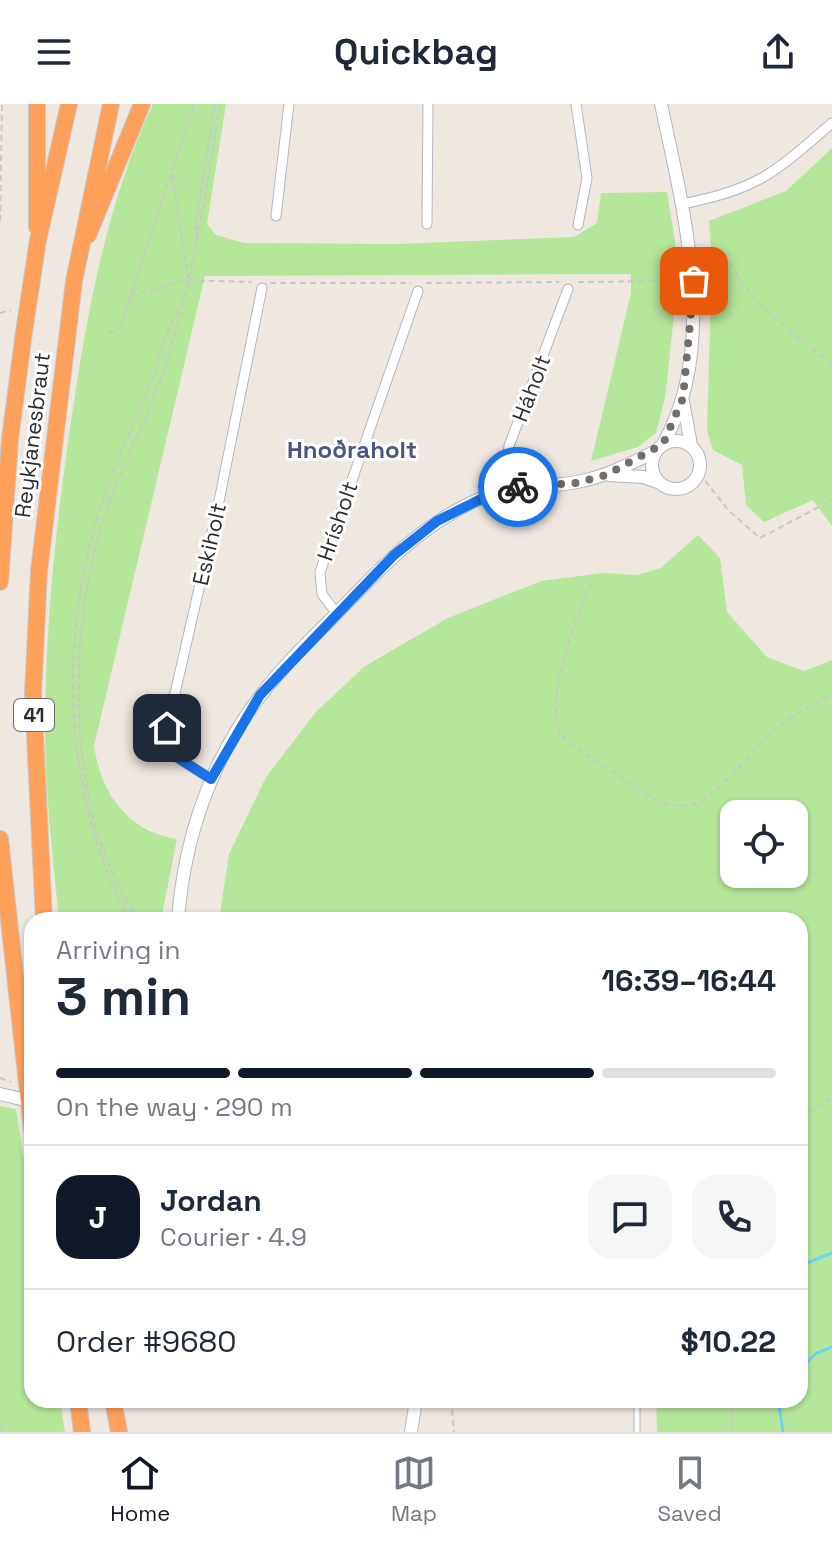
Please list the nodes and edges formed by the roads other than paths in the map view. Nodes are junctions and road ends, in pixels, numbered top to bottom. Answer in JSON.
{"nodes":[{"id":1,"x":37,"y":104,"type":"edge"},
{"id":2,"x":69,"y":104,"type":"edge"},
{"id":3,"x":111,"y":104,"type":"edge"},
{"id":4,"x":142,"y":104,"type":"edge"},
{"id":5,"x":289,"y":104,"type":"edge"},
{"id":6,"x":428,"y":104,"type":"edge"},
{"id":7,"x":576,"y":104,"type":"edge"},
{"id":8,"x":661,"y":104,"type":"edge"},
{"id":9,"x":669,"y":104,"type":"edge"},
{"id":10,"x":832,"y":123,"type":"edge"},
{"id":11,"x":669,"y":131,"type":"junction"},
{"id":12,"x":682,"y":204,"type":"junction"},
{"id":13,"x":276,"y":216,"type":"dead end"},
{"id":14,"x":427,"y":224,"type":"dead end"},
{"id":15,"x":578,"y":225,"type":"dead end"},
{"id":16,"x":38,"y":240,"type":"junction"},
{"id":17,"x":79,"y":255,"type":"junction"},
{"id":18,"x":262,"y":288,"type":"dead end"},
{"id":19,"x":568,"y":289,"type":"dead end"},
{"id":20,"x":418,"y":291,"type":"dead end"},
{"id":21,"x":683,"y":398,"type":"junction"},
{"id":22,"x":691,"y":445,"type":"junction"},
{"id":23,"x":660,"y":447,"type":"junction"},
{"id":24,"x":606,"y":475,"type":"junction"},
{"id":25,"x":659,"y":482,"type":"junction"},
{"id":26,"x":513,"y":488,"type":"junction"},
{"id":27,"x":0,"y":582,"type":"edge"},
{"id":28,"x":337,"y":614,"type":"junction"},
{"id":29,"x":211,"y":779,"type":"junction"},
{"id":30,"x":0,"y":839,"type":"edge"},
{"id":31,"x":44,"y":912,"type":"edge"},
{"id":32,"x":179,"y":912,"type":"edge"},
{"id":33,"x":24,"y":1056,"type":"edge"},
{"id":34,"x":0,"y":1094,"type":"edge"},
{"id":35,"x":21,"y":1099,"type":"dead end"},
{"id":36,"x":79,"y":1408,"type":"edge"},
{"id":37,"x":114,"y":1408,"type":"edge"},
{"id":38,"x":415,"y":1408,"type":"edge"},
{"id":39,"x":637,"y":1408,"type":"edge"},
{"id":40,"x":82,"y":1432,"type":"edge"},
{"id":41,"x":119,"y":1432,"type":"edge"},
{"id":42,"x":411,"y":1432,"type":"edge"},
{"id":43,"x":637,"y":1432,"type":"edge"}],
"edges":[{"from":1,"to":16,"type":"highway"},
{"from":2,"to":16,"type":"highway","name":"Reykjanesbraut"},
{"from":3,"to":17,"type":"highway","name":"Reykjanesbraut","number":"41"},
{"from":4,"to":17,"type":"highway"},
{"from":5,"to":13,"type":"street"},
{"from":6,"to":14,"type":"street"},
{"from":7,"to":15,"type":"street"},
{"from":8,"to":11,"type":"street"},
{"from":9,"to":11,"type":"street"},
{"from":10,"to":12,"type":"street"},
{"from":11,"to":12,"type":"street"},
{"from":12,"to":21,"type":"street"},
{"from":16,"to":27,"type":"highway","name":"Reykjanesbraut"},
{"from":17,"to":31,"type":"highway","name":"Reykjanesbraut","number":"41"},
{"from":18,"to":29,"type":"street","name":"Eskiholt"},
{"from":19,"to":26,"type":"street","name":"Háholt"},
{"from":20,"to":28,"type":"street","name":"Hrísholt"},
{"from":21,"to":22,"type":"street"},
{"from":21,"to":23,"type":"street"},
{"from":22,"to":23,"type":"street"},
{"from":22,"to":25,"type":"street"},
{"from":23,"to":24,"type":"street"},
{"from":23,"to":25,"type":"street"},
{"from":24,"to":25,"type":"street"},
{"from":24,"to":26,"type":"street"},
{"from":26,"to":28,"type":"street"},
{"from":28,"to":29,"type":"street"},
{"from":29,"to":32,"type":"street"},
{"from":30,"to":33,"type":"highway"},
{"from":34,"to":35,"type":"street"},
{"from":36,"to":40,"type":"highway"},
{"from":37,"to":41,"type":"highway"},
{"from":38,"to":42,"type":"street"},
{"from":39,"to":43,"type":"lane"}]}
